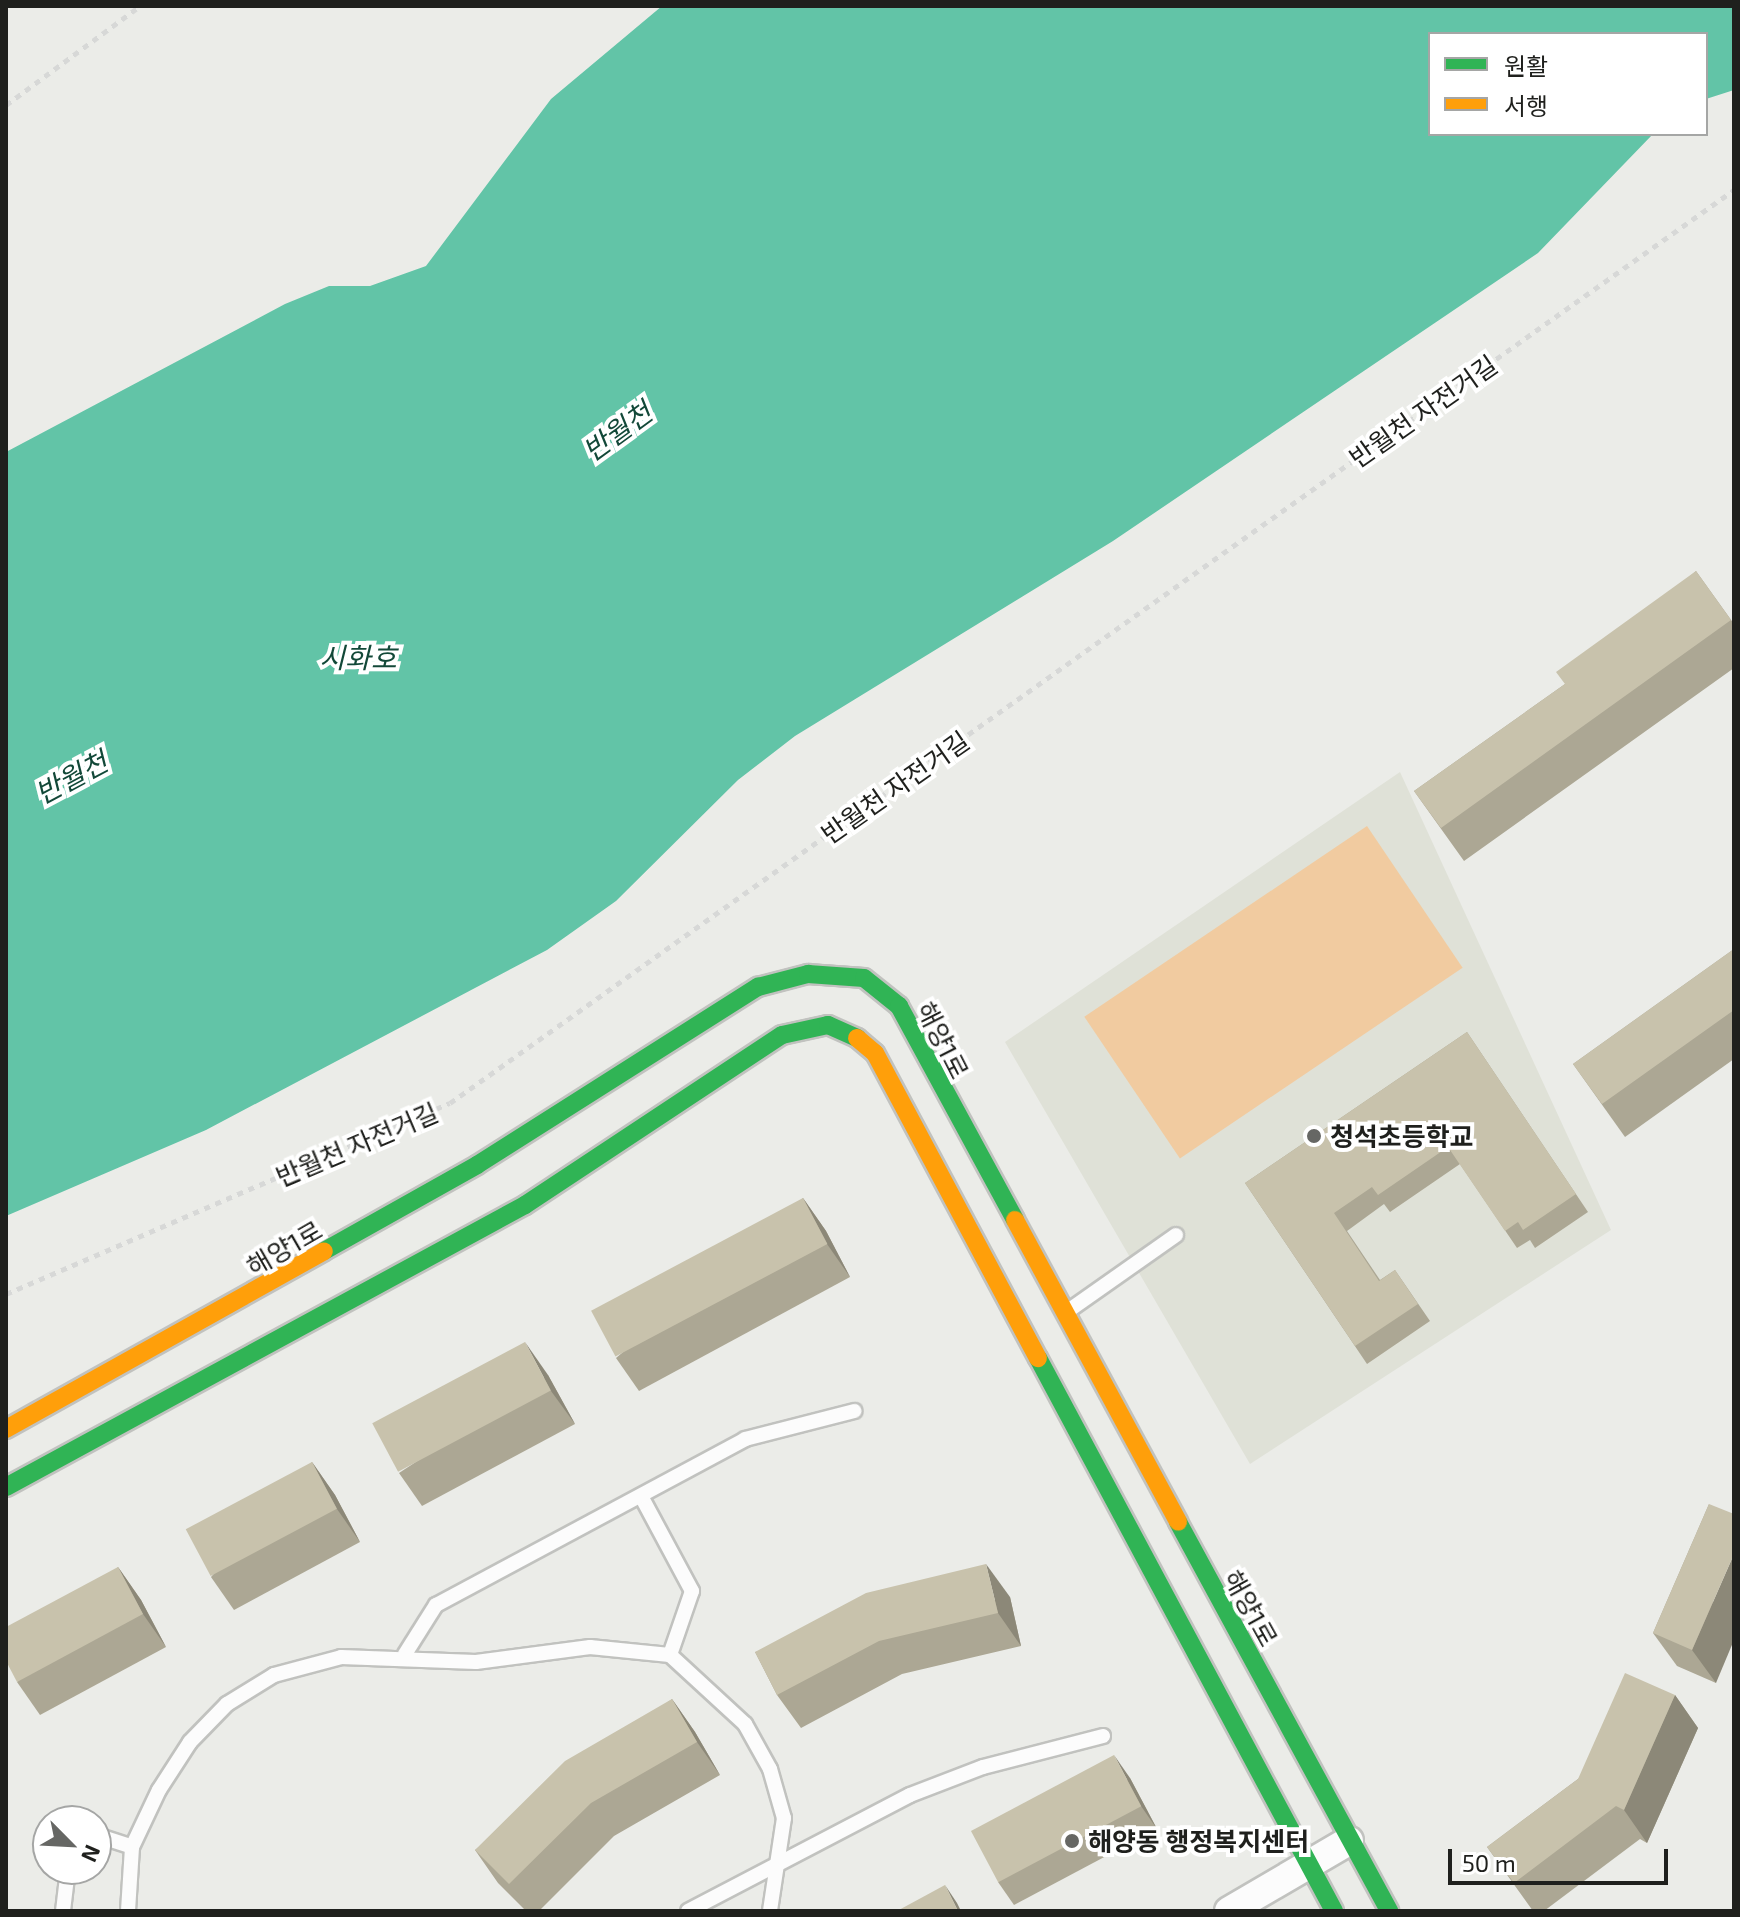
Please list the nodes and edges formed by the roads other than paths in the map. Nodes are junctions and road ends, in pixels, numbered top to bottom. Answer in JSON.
{"nodes":[{"id":1,"x":1176,"y":1235,"type":"dead end"},
{"id":2,"x":1061,"y":1316,"type":"junction"},
{"id":3,"x":854,"y":1411,"type":"dead end"},
{"id":4,"x":6,"y":1429,"type":"edge"},
{"id":5,"x":6,"y":1487,"type":"edge"},
{"id":6,"x":641,"y":1496,"type":"junction"},
{"id":7,"x":405,"y":1654,"type":"junction"},
{"id":8,"x":670,"y":1655,"type":"junction"},
{"id":9,"x":1103,"y":1736,"type":"dead end"},
{"id":10,"x":112,"y":1840,"type":"edge"},
{"id":11,"x":1349,"y":1841,"type":"junction"},
{"id":12,"x":132,"y":1847,"type":"junction"},
{"id":13,"x":780,"y":1862,"type":"junction"},
{"id":14,"x":1309,"y":1864,"type":"junction"},
{"id":15,"x":66,"y":1885,"type":"edge"},
{"id":16,"x":63,"y":1911,"type":"edge"},
{"id":17,"x":128,"y":1911,"type":"edge"},
{"id":18,"x":688,"y":1911,"type":"edge"},
{"id":19,"x":770,"y":1911,"type":"edge"},
{"id":20,"x":1229,"y":1911,"type":"edge"},
{"id":21,"x":1334,"y":1911,"type":"edge"},
{"id":22,"x":1389,"y":1911,"type":"edge"}],
"edges":[{"from":1,"to":2,"type":"lane"},
{"from":2,"to":4,"type":"street","name":"해양1로"},
{"from":2,"to":11,"type":"street","name":"해양1로"},
{"from":3,"to":6,"type":"lane"},
{"from":5,"to":14,"type":"street"},
{"from":6,"to":7,"type":"lane"},
{"from":6,"to":8,"type":"lane"},
{"from":7,"to":8,"type":"lane"},
{"from":7,"to":12,"type":"lane"},
{"from":8,"to":13,"type":"lane"},
{"from":9,"to":13,"type":"lane"},
{"from":10,"to":12,"type":"lane"},
{"from":11,"to":14,"type":"street"},
{"from":11,"to":22,"type":"street","name":"해양1로"},
{"from":12,"to":17,"type":"lane"},
{"from":13,"to":18,"type":"lane"},
{"from":13,"to":19,"type":"lane"},
{"from":14,"to":20,"type":"street"},
{"from":14,"to":21,"type":"street"},
{"from":15,"to":16,"type":"lane"}]}
